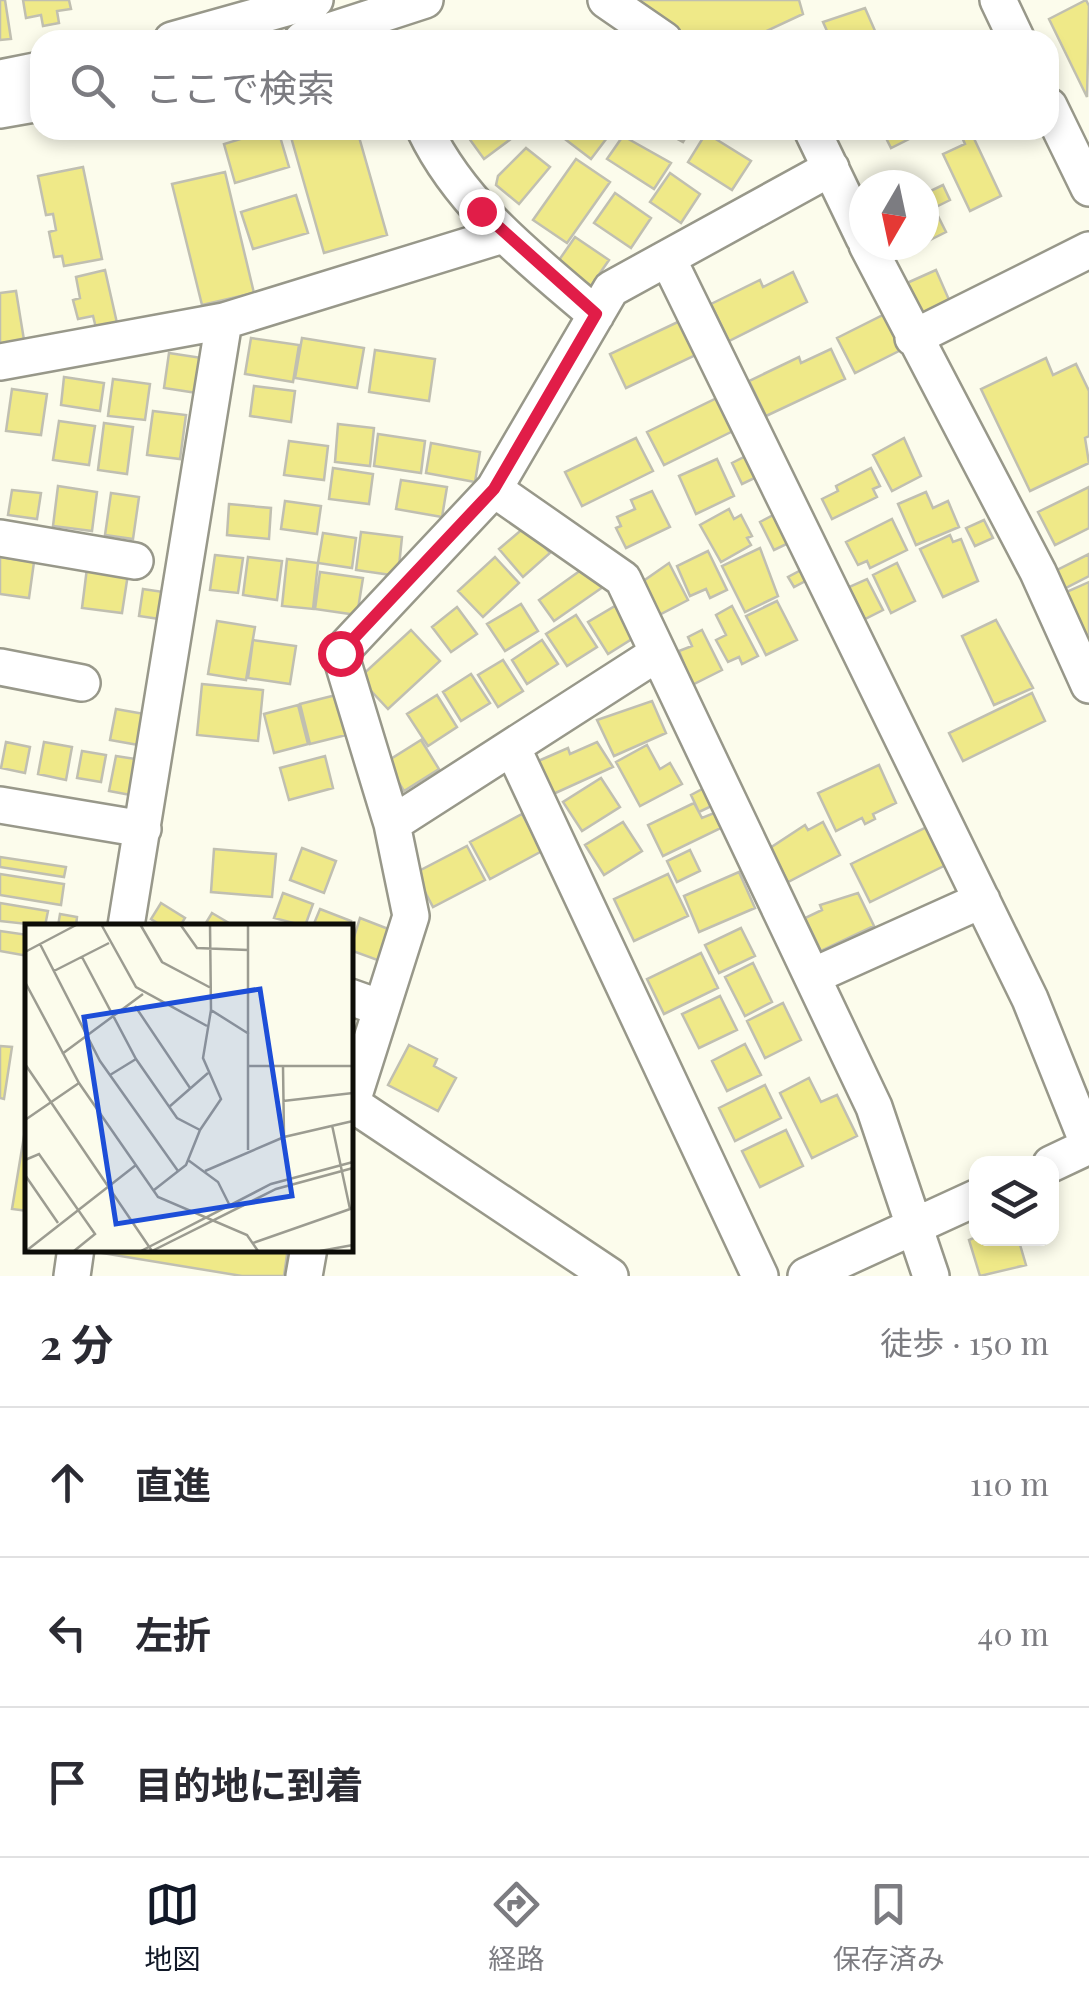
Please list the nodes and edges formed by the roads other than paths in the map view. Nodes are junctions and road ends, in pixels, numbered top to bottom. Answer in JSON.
{"nodes":[{"id":1,"x":315,"y":0,"type":"edge"},
{"id":2,"x":425,"y":0,"type":"edge"},
{"id":3,"x":606,"y":0,"type":"edge"},
{"id":4,"x":998,"y":0,"type":"edge"},
{"id":5,"x":394,"y":26,"type":"edge"},
{"id":6,"x":208,"y":30,"type":"edge"},
{"id":7,"x":368,"y":30,"type":"edge"},
{"id":8,"x":650,"y":30,"type":"edge"},
{"id":9,"x":1012,"y":30,"type":"edge"},
{"id":10,"x":30,"y":72,"type":"edge"},
{"id":11,"x":0,"y":78,"type":"edge"},
{"id":12,"x":30,"y":105,"type":"edge"},
{"id":13,"x":0,"y":110,"type":"edge"},
{"id":14,"x":1059,"y":126,"type":"edge"},
{"id":15,"x":430,"y":140,"type":"edge"},
{"id":16,"x":817,"y":140,"type":"edge"},
{"id":17,"x":831,"y":168,"type":"junction"},
{"id":18,"x":1089,"y":188,"type":"edge"},
{"id":19,"x":849,"y":206,"type":"edge"},
{"id":20,"x":503,"y":235,"type":"junction"},
{"id":21,"x":1089,"y":250,"type":"edge"},
{"id":22,"x":875,"y":260,"type":"edge"},
{"id":23,"x":669,"y":261,"type":"junction"},
{"id":24,"x":596,"y":314,"type":"junction"},
{"id":25,"x":224,"y":321,"type":"junction"},
{"id":26,"x":913,"y":338,"type":"junction"},
{"id":27,"x":0,"y":362,"type":"edge"},
{"id":28,"x":494,"y":489,"type":"junction"},
{"id":29,"x":0,"y":538,"type":"edge"},
{"id":30,"x":135,"y":561,"type":"dead end"},
{"id":31,"x":658,"y":653,"type":"junction"},
{"id":32,"x":0,"y":667,"type":"edge"},
{"id":33,"x":82,"y":683,"type":"dead end"},
{"id":34,"x":1089,"y":685,"type":"edge"},
{"id":35,"x":513,"y":749,"type":"junction"},
{"id":36,"x":0,"y":806,"type":"edge"},
{"id":37,"x":392,"y":824,"type":"junction"},
{"id":38,"x":143,"y":828,"type":"junction"},
{"id":39,"x":982,"y":900,"type":"junction"},
{"id":40,"x":126,"y":924,"type":"edge"},
{"id":41,"x":813,"y":976,"type":"junction"},
{"id":42,"x":366,"y":1002,"type":"edge"},
{"id":43,"x":352,"y":1099,"type":"edge"},
{"id":44,"x":352,"y":1107,"type":"edge"},
{"id":45,"x":1089,"y":1146,"type":"edge"},
{"id":46,"x":1059,"y":1160,"type":"edge"},
{"id":47,"x":969,"y":1201,"type":"edge"},
{"id":48,"x":916,"y":1226,"type":"junction"},
{"id":49,"x":76,"y":1251,"type":"edge"},
{"id":50,"x":308,"y":1251,"type":"edge"},
{"id":51,"x":72,"y":1276,"type":"edge"},
{"id":52,"x":304,"y":1276,"type":"edge"},
{"id":53,"x":610,"y":1276,"type":"edge"},
{"id":54,"x":760,"y":1276,"type":"edge"},
{"id":55,"x":806,"y":1276,"type":"edge"},
{"id":56,"x":931,"y":1276,"type":"edge"}],
"edges":[{"from":1,"to":6,"type":"street"},
{"from":2,"to":5,"type":"street"},
{"from":3,"to":8,"type":"street"},
{"from":4,"to":9,"type":"street"},
{"from":5,"to":7,"type":"street"},
{"from":10,"to":11,"type":"street"},
{"from":12,"to":13,"type":"street"},
{"from":14,"to":18,"type":"street"},
{"from":15,"to":20,"type":"street"},
{"from":16,"to":17,"type":"street"},
{"from":17,"to":19,"type":"street"},
{"from":17,"to":23,"type":"street"},
{"from":20,"to":24,"type":"street"},
{"from":20,"to":25,"type":"street"},
{"from":21,"to":26,"type":"street"},
{"from":22,"to":26,"type":"street"},
{"from":23,"to":24,"type":"street"},
{"from":23,"to":39,"type":"street"},
{"from":24,"to":28,"type":"street"},
{"from":25,"to":27,"type":"street"},
{"from":25,"to":38,"type":"street"},
{"from":26,"to":34,"type":"street"},
{"from":28,"to":31,"type":"street"},
{"from":28,"to":37,"type":"street"},
{"from":29,"to":30,"type":"street"},
{"from":31,"to":35,"type":"street"},
{"from":31,"to":41,"type":"street"},
{"from":32,"to":33,"type":"street"},
{"from":35,"to":37,"type":"street"},
{"from":35,"to":54,"type":"street"},
{"from":36,"to":38,"type":"street"},
{"from":37,"to":42,"type":"street"},
{"from":38,"to":40,"type":"street"},
{"from":39,"to":41,"type":"street"},
{"from":39,"to":45,"type":"street"},
{"from":41,"to":48,"type":"street"},
{"from":42,"to":43,"type":"street"},
{"from":44,"to":53,"type":"street"},
{"from":45,"to":46,"type":"street"},
{"from":47,"to":48,"type":"street"},
{"from":48,"to":55,"type":"street"},
{"from":48,"to":56,"type":"street"},
{"from":49,"to":51,"type":"street"},
{"from":50,"to":52,"type":"street"}]}
